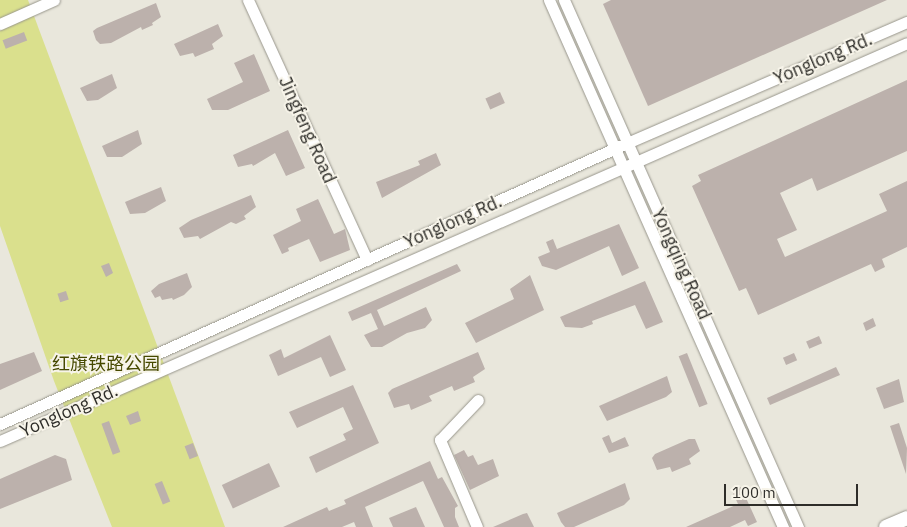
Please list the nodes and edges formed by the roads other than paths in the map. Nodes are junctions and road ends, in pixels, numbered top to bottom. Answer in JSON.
{"nodes":[{"id":1,"x":54,"y":0,"type":"edge"},
{"id":2,"x":248,"y":0,"type":"edge"},
{"id":3,"x":549,"y":0,"type":"edge"},
{"id":4,"x":564,"y":0,"type":"edge"},
{"id":5,"x":907,"y":22,"type":"edge"},
{"id":6,"x":0,"y":24,"type":"edge"},
{"id":7,"x":907,"y":43,"type":"edge"},
{"id":8,"x":628,"y":143,"type":"junction"},
{"id":9,"x":614,"y":149,"type":"junction"},
{"id":10,"x":635,"y":161,"type":"junction"},
{"id":11,"x":622,"y":166,"type":"junction"},
{"id":12,"x":366,"y":260,"type":"junction"},
{"id":13,"x":478,"y":400,"type":"dead end"},
{"id":14,"x":0,"y":424,"type":"edge"},
{"id":15,"x":0,"y":441,"type":"edge"},
{"id":16,"x":907,"y":518,"type":"edge"},
{"id":17,"x":477,"y":527,"type":"edge"},
{"id":18,"x":783,"y":527,"type":"edge"},
{"id":19,"x":798,"y":527,"type":"edge"},
{"id":20,"x":886,"y":527,"type":"edge"}],
"edges":[{"from":1,"to":6,"type":"street"},
{"from":2,"to":12,"type":"street","name":"Jingfeng Road"},
{"from":3,"to":9,"type":"street","name":"Yongqing Road"},
{"from":4,"to":8,"type":"street","name":"Yongqing Road"},
{"from":5,"to":8,"type":"street","name":"Yonglong Rd."},
{"from":7,"to":10,"type":"street","name":"Yonglong Rd."},
{"from":8,"to":9,"type":"street","name":"Yonglong Rd."},
{"from":8,"to":10,"type":"street","name":"Yongqing Road"},
{"from":9,"to":11,"type":"street","name":"Yongqing Road"},
{"from":9,"to":12,"type":"street","name":"Yonglong Rd."},
{"from":10,"to":11,"type":"street","name":"Yonglong Rd."},
{"from":10,"to":19,"type":"street","name":"Yongqing Road"},
{"from":11,"to":15,"type":"street","name":"Yonglong Rd."},
{"from":11,"to":18,"type":"street","name":"Yongqing Road"},
{"from":12,"to":14,"type":"street","name":"Yonglong Rd."},
{"from":13,"to":17,"type":"street"},
{"from":16,"to":20,"type":"main road"}]}
